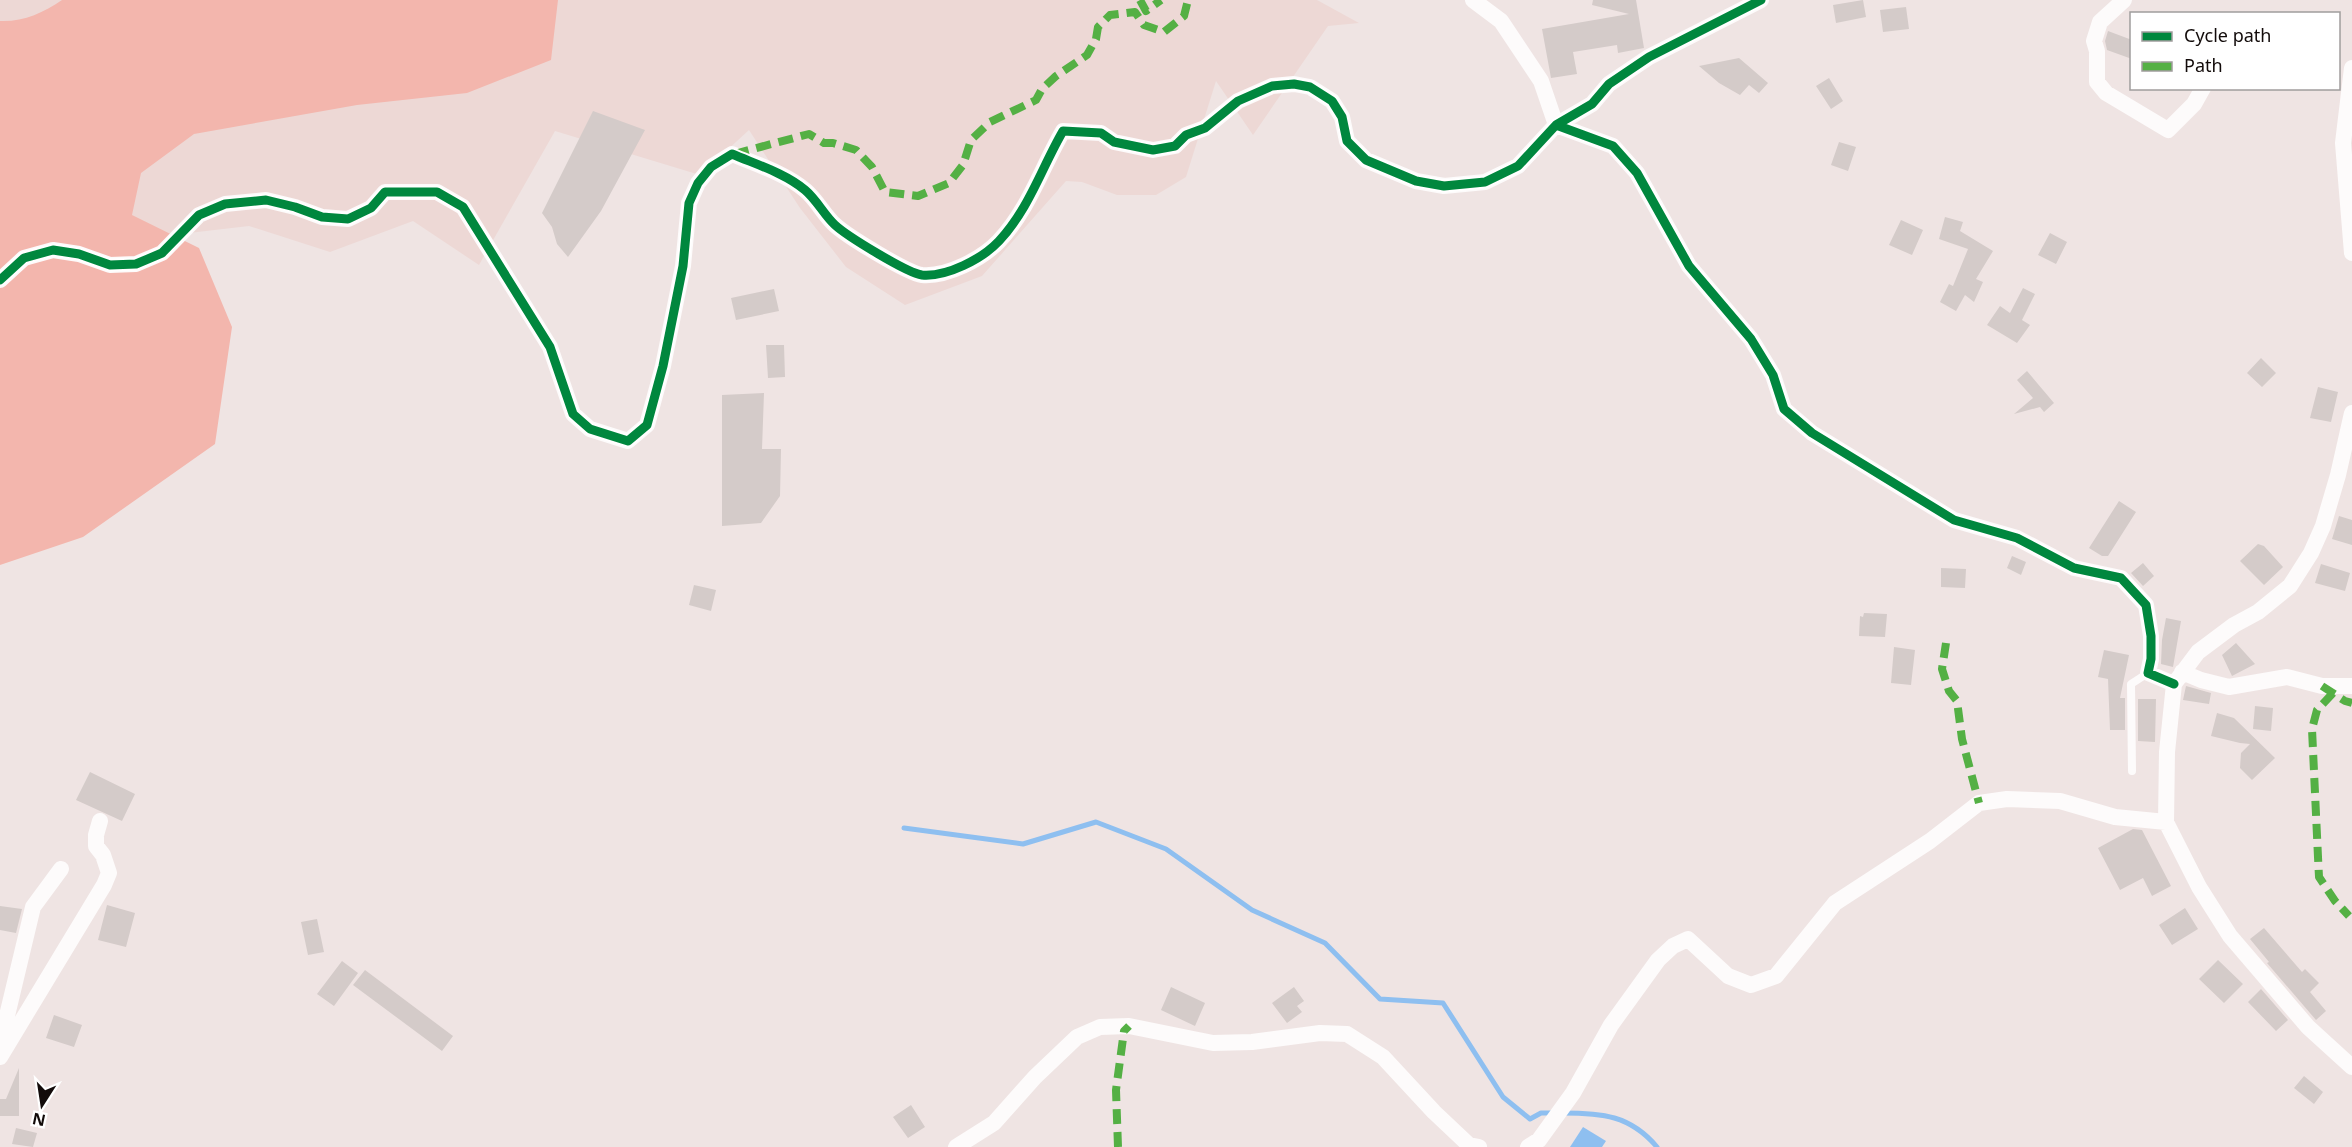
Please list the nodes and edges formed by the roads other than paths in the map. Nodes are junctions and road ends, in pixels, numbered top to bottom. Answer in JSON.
{"nodes":[{"id":1,"x":1473,"y":0,"type":"edge"},
{"id":2,"x":1761,"y":0,"type":"edge"},
{"id":3,"x":2124,"y":0,"type":"edge"},
{"id":4,"x":2352,"y":68,"type":"edge"},
{"id":5,"x":2202,"y":90,"type":"edge"},
{"id":6,"x":1556,"y":124,"type":"junction"},
{"id":7,"x":2352,"y":253,"type":"edge"},
{"id":8,"x":0,"y":280,"type":"edge"},
{"id":9,"x":2352,"y":413,"type":"edge"},
{"id":10,"x":2148,"y":673,"type":"junction"},
{"id":11,"x":2178,"y":678,"type":"junction"},
{"id":12,"x":2352,"y":686,"type":"edge"},
{"id":13,"x":2132,"y":771,"type":"dead end"},
{"id":14,"x":100,"y":821,"type":"dead end"},
{"id":15,"x":2166,"y":822,"type":"junction"},
{"id":16,"x":61,"y":869,"type":"dead end"},
{"id":17,"x":0,"y":1045,"type":"edge"},
{"id":18,"x":0,"y":1057,"type":"edge"},
{"id":19,"x":2352,"y":1068,"type":"edge"},
{"id":20,"x":1534,"y":1144,"type":"edge"},
{"id":21,"x":957,"y":1147,"type":"edge"},
{"id":22,"x":1479,"y":1147,"type":"edge"}],
"edges":[{"from":1,"to":6,"type":"street"},
{"from":2,"to":6,"type":"street"},
{"from":3,"to":5,"type":"street"},
{"from":4,"to":7,"type":"street"},
{"from":6,"to":8,"type":"street"},
{"from":6,"to":10,"type":"street"},
{"from":9,"to":11,"type":"street"},
{"from":10,"to":11,"type":"street"},
{"from":10,"to":13,"type":"lane"},
{"from":11,"to":12,"type":"street"},
{"from":11,"to":15,"type":"street"},
{"from":14,"to":18,"type":"street"},
{"from":15,"to":19,"type":"street"},
{"from":15,"to":20,"type":"street"},
{"from":16,"to":17,"type":"street"},
{"from":21,"to":22,"type":"street"}]}
